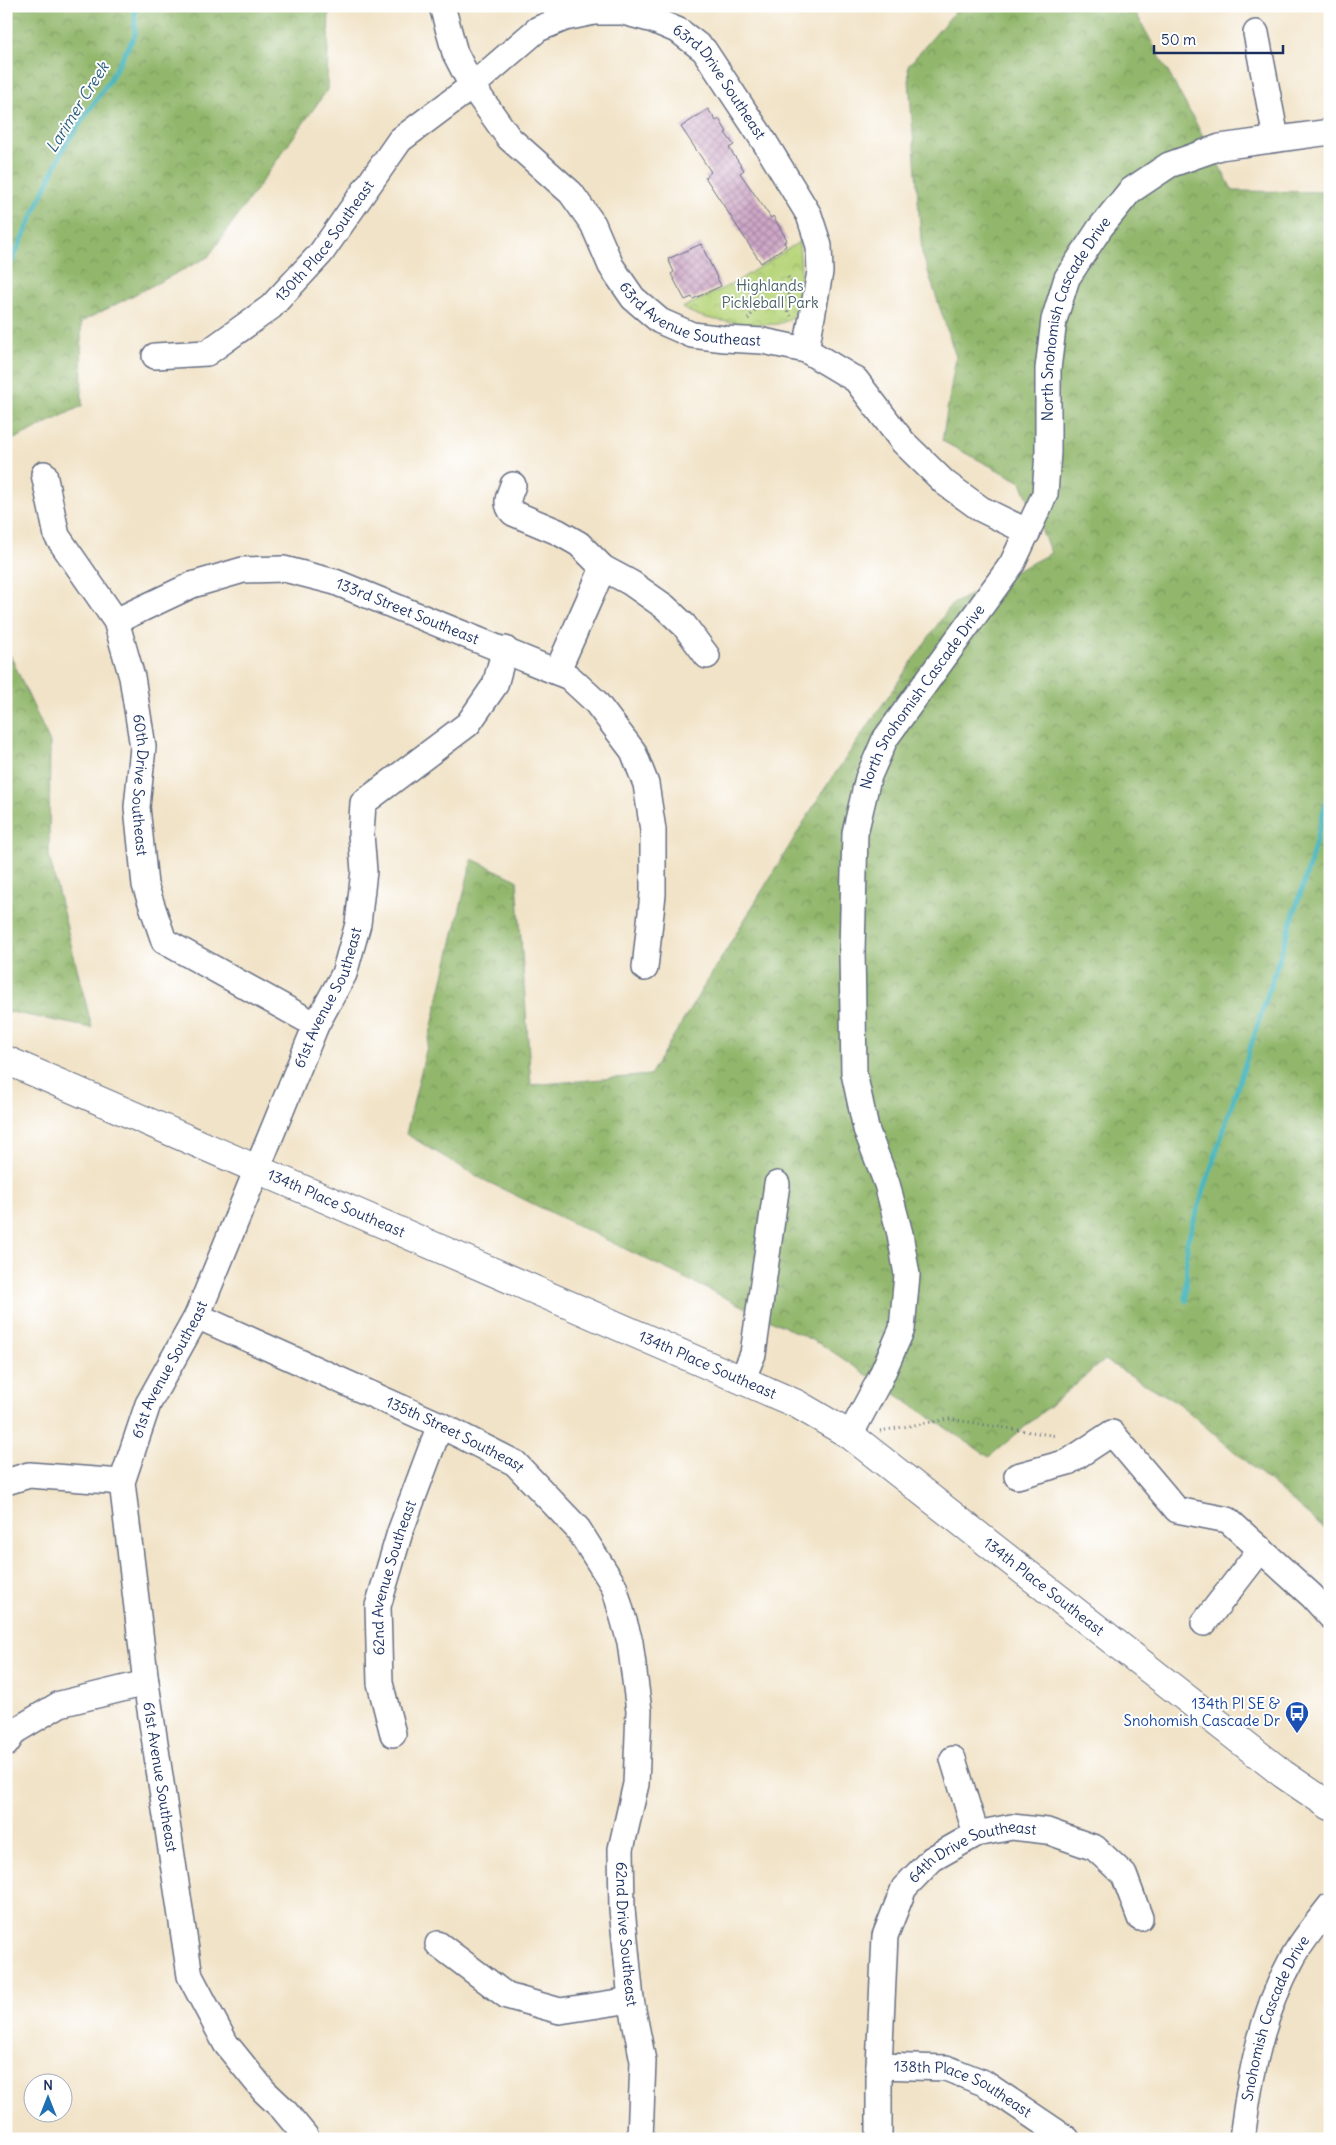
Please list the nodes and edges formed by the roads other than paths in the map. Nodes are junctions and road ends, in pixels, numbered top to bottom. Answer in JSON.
{"nodes":[{"id":1,"x":442,"y":6,"type":"edge"},
{"id":2,"x":1256,"y":34,"type":"dead end"},
{"id":3,"x":472,"y":86,"type":"junction"},
{"id":4,"x":1330,"y":132,"type":"edge"},
{"id":5,"x":1276,"y":138,"type":"junction"},
{"id":6,"x":806,"y":350,"type":"junction"},
{"id":7,"x":155,"y":356,"type":"dead end"},
{"id":8,"x":44,"y":474,"type":"dead end"},
{"id":9,"x":513,"y":485,"type":"dead end"},
{"id":10,"x":1028,"y":532,"type":"junction"},
{"id":11,"x":604,"y":568,"type":"junction"},
{"id":12,"x":116,"y":621,"type":"junction"},
{"id":13,"x":505,"y":649,"type":"junction"},
{"id":14,"x":706,"y":656,"type":"dead end"},
{"id":15,"x":557,"y":672,"type":"junction"},
{"id":16,"x":645,"y":968,"type":"dead end"},
{"id":17,"x":316,"y":1025,"type":"junction"},
{"id":18,"x":6,"y":1060,"type":"edge"},
{"id":19,"x":258,"y":1169,"type":"junction"},
{"id":20,"x":777,"y":1184,"type":"dead end"},
{"id":21,"x":198,"y":1316,"type":"junction"},
{"id":22,"x":742,"y":1380,"type":"junction"},
{"id":23,"x":440,"y":1425,"type":"junction"},
{"id":24,"x":850,"y":1436,"type":"junction"},
{"id":25,"x":1017,"y":1476,"type":"dead end"},
{"id":26,"x":6,"y":1482,"type":"edge"},
{"id":27,"x":122,"y":1482,"type":"junction"},
{"id":28,"x":1261,"y":1549,"type":"junction"},
{"id":29,"x":1330,"y":1616,"type":"edge"},
{"id":30,"x":1204,"y":1623,"type":"dead end"},
{"id":31,"x":630,"y":1642,"type":"joint"},
{"id":32,"x":146,"y":1683,"type":"junction"},
{"id":33,"x":393,"y":1734,"type":"dead end"},
{"id":34,"x":6,"y":1744,"type":"edge"},
{"id":35,"x":953,"y":1760,"type":"dead end"},
{"id":36,"x":1330,"y":1806,"type":"edge"},
{"id":37,"x":976,"y":1834,"type":"junction"},
{"id":38,"x":1330,"y":1906,"type":"edge"},
{"id":39,"x":1140,"y":1918,"type":"dead end"},
{"id":40,"x":438,"y":1944,"type":"dead end"},
{"id":41,"x":632,"y":2000,"type":"junction"},
{"id":42,"x":879,"y":2066,"type":"junction"},
{"id":43,"x":307,"y":2138,"type":"edge"},
{"id":44,"x":640,"y":2139,"type":"edge"},
{"id":45,"x":879,"y":2139,"type":"edge"},
{"id":46,"x":1067,"y":2139,"type":"edge"},
{"id":47,"x":1242,"y":2139,"type":"edge"}],
"edges":[{"from":1,"to":3,"type":"street","name":"63rd Avenue Southeast"},
{"from":2,"to":5,"type":"street"},
{"from":3,"to":6,"type":"street","name":"63rd Avenue Southeast"},
{"from":3,"to":6,"type":"street","name":"63rd Drive Southeast"},
{"from":3,"to":7,"type":"street","name":"130th Place Southeast"},
{"from":4,"to":5,"type":"street","name":"North Snohomish Cascade Drive"},
{"from":5,"to":10,"type":"street","name":"North Snohomish Cascade Drive"},
{"from":6,"to":10,"type":"street","name":"63rd Avenue Southeast"},
{"from":8,"to":12,"type":"street","name":"60th Drive Southeast"},
{"from":9,"to":11,"type":"street"},
{"from":10,"to":24,"type":"street","name":"North Snohomish Cascade Drive"},
{"from":11,"to":14,"type":"street"},
{"from":11,"to":15,"type":"street"},
{"from":12,"to":13,"type":"street","name":"133rd Street Southeast"},
{"from":12,"to":17,"type":"street","name":"60th Drive Southeast"},
{"from":13,"to":15,"type":"street","name":"133rd Street Southeast"},
{"from":13,"to":17,"type":"street","name":"61st Avenue Southeast"},
{"from":15,"to":16,"type":"street","name":"133rd Street Southeast"},
{"from":17,"to":19,"type":"street","name":"61st Avenue Southeast"},
{"from":18,"to":19,"type":"main road","name":"134th Place Southeast"},
{"from":19,"to":21,"type":"street","name":"61st Avenue Southeast"},
{"from":19,"to":22,"type":"main road","name":"134th Place Southeast"},
{"from":20,"to":22,"type":"street"},
{"from":21,"to":23,"type":"street","name":"135th Street Southeast"},
{"from":21,"to":27,"type":"street","name":"61st Avenue Southeast"},
{"from":22,"to":24,"type":"main road","name":"134th Place Southeast"},
{"from":23,"to":31,"type":"street","name":"135th Street Southeast"},
{"from":23,"to":33,"type":"street","name":"62nd Avenue Southeast"},
{"from":24,"to":36,"type":"main road","name":"134th Place Southeast"},
{"from":25,"to":28,"type":"street"},
{"from":26,"to":27,"type":"street"},
{"from":27,"to":32,"type":"street","name":"61st Avenue Southeast"},
{"from":28,"to":29,"type":"street"},
{"from":28,"to":30,"type":"street"},
{"from":31,"to":41,"type":"street","name":"62nd Drive Southeast"},
{"from":32,"to":34,"type":"street"},
{"from":32,"to":43,"type":"street","name":"61st Avenue Southeast"},
{"from":35,"to":37,"type":"street"},
{"from":37,"to":39,"type":"street","name":"64th Drive Southeast"},
{"from":37,"to":42,"type":"street","name":"64th Drive Southeast"},
{"from":38,"to":47,"type":"street","name":"Snohomish Cascade Drive"},
{"from":40,"to":41,"type":"street"},
{"from":41,"to":44,"type":"street","name":"62nd Drive Southeast"},
{"from":42,"to":45,"type":"street","name":"64th Drive Southeast"},
{"from":42,"to":46,"type":"street","name":"138th Place Southeast"}]}
